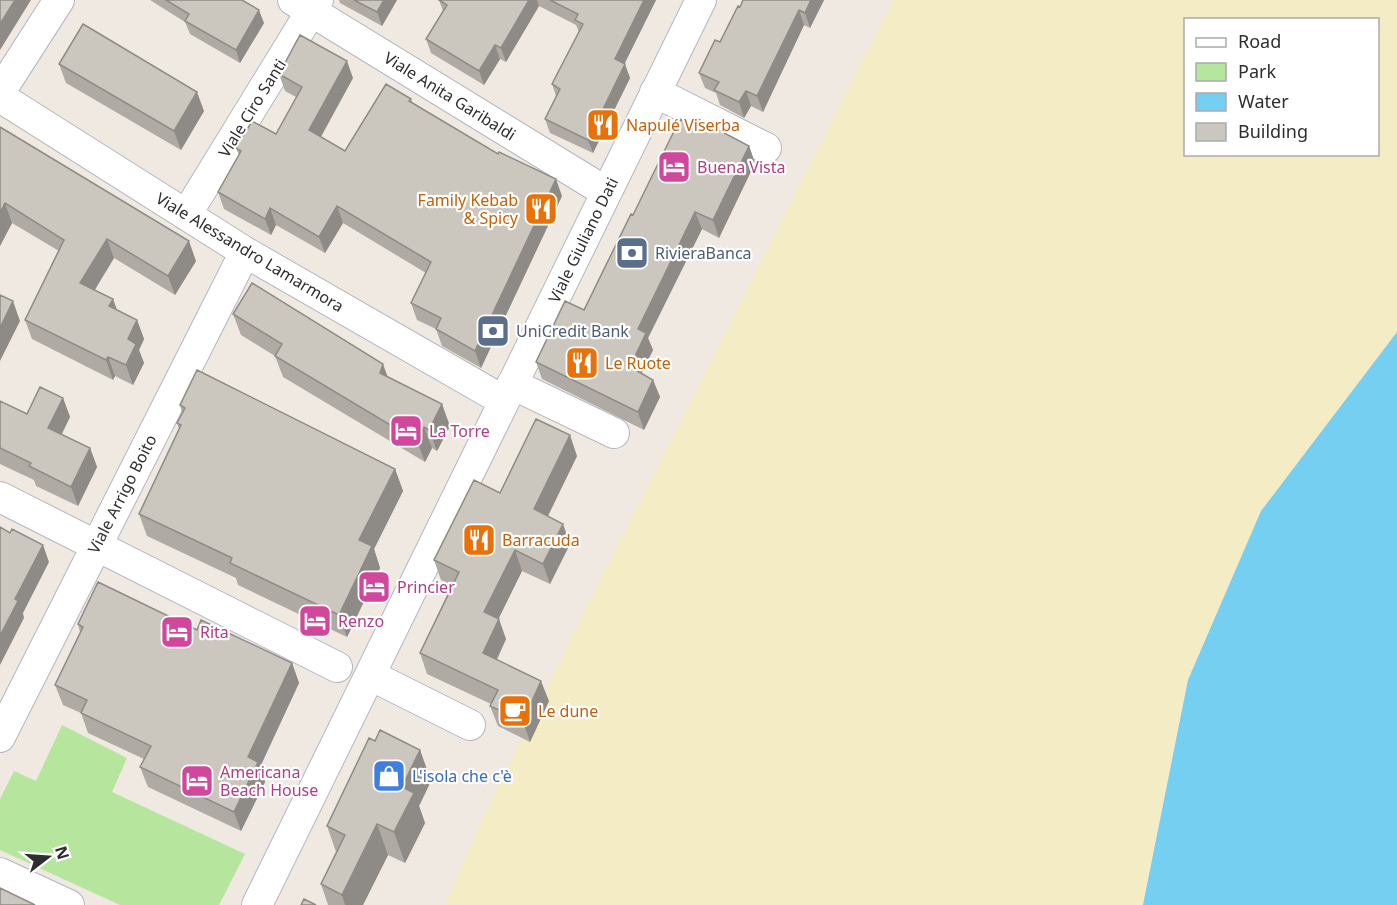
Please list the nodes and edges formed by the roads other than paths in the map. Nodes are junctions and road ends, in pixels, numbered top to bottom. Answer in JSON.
{"nodes":[{"id":1,"x":59,"y":0,"type":"edge"},
{"id":2,"x":700,"y":0,"type":"edge"},
{"id":3,"x":308,"y":4,"type":"edge"},
{"id":4,"x":0,"y":92,"type":"edge"},
{"id":5,"x":655,"y":92,"type":"junction"},
{"id":6,"x":0,"y":97,"type":"edge"},
{"id":7,"x":766,"y":148,"type":"dead end"},
{"id":8,"x":606,"y":192,"type":"junction"},
{"id":9,"x":186,"y":215,"type":"junction"},
{"id":10,"x":245,"y":252,"type":"junction"},
{"id":11,"x":508,"y":392,"type":"junction"},
{"id":12,"x":614,"y":433,"type":"dead end"},
{"id":13,"x":0,"y":497,"type":"edge"},
{"id":14,"x":96,"y":546,"type":"junction"},
{"id":15,"x":337,"y":667,"type":"dead end"},
{"id":16,"x":370,"y":675,"type":"junction"},
{"id":17,"x":470,"y":725,"type":"dead end"},
{"id":18,"x":0,"y":736,"type":"edge"},
{"id":19,"x":0,"y":873,"type":"edge"},
{"id":20,"x":69,"y":905,"type":"edge"},
{"id":21,"x":257,"y":905,"type":"edge"}],
"edges":[{"from":1,"to":4,"type":"street"},
{"from":2,"to":5,"type":"street","name":"Viale Giuliano Dati"},
{"from":3,"to":8,"type":"street","name":"Viale Anita Garibaldi"},
{"from":3,"to":9,"type":"street","name":"Viale Ciro Santi"},
{"from":5,"to":7,"type":"street"},
{"from":5,"to":8,"type":"street","name":"Viale Giuliano Dati"},
{"from":6,"to":9,"type":"street","name":"Viale Alessandro Lamarmora"},
{"from":8,"to":11,"type":"street","name":"Viale Giuliano Dati"},
{"from":9,"to":10,"type":"street","name":"Viale Alessandro Lamarmora"},
{"from":10,"to":11,"type":"street","name":"Viale Alessandro Lamarmora"},
{"from":10,"to":14,"type":"street","name":"Viale Arrigo Boito"},
{"from":11,"to":12,"type":"street","name":"Viale Alessandro Lamarmora"},
{"from":11,"to":16,"type":"street","name":"Viale Giuliano Dati"},
{"from":13,"to":14,"type":"street"},
{"from":14,"to":15,"type":"street"},
{"from":14,"to":18,"type":"street","name":"Viale Arrigo Boito"},
{"from":16,"to":17,"type":"street"},
{"from":16,"to":21,"type":"street","name":"Viale Giuliano Dati"},
{"from":19,"to":20,"type":"street"}]}
